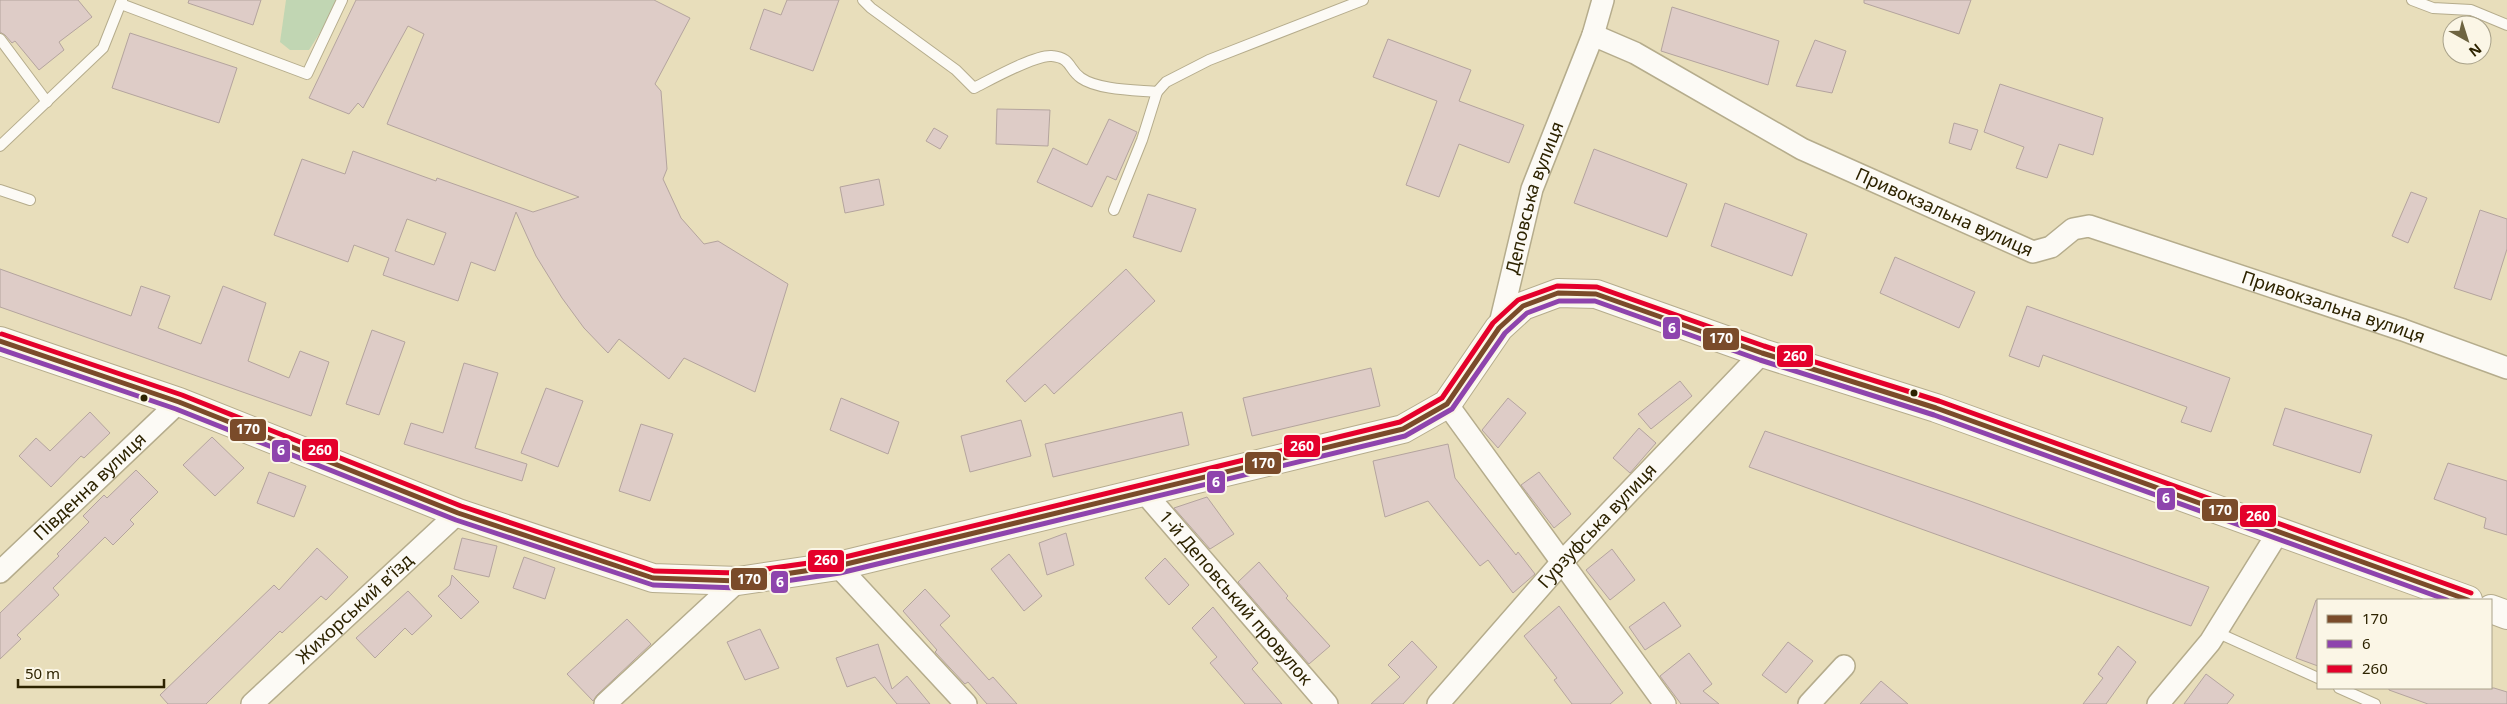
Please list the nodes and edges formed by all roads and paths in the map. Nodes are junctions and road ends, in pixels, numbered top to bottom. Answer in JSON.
{"nodes":[{"id":1,"x":342,"y":0,"type":"edge"},
{"id":2,"x":863,"y":0,"type":"edge"},
{"id":3,"x":1363,"y":0,"type":"edge"},
{"id":4,"x":1603,"y":0,"type":"edge"},
{"id":5,"x":2412,"y":0,"type":"edge"},
{"id":6,"x":121,"y":2,"type":"edge"},
{"id":7,"x":2507,"y":25,"type":"edge"},
{"id":8,"x":1593,"y":35,"type":"junction"},
{"id":9,"x":0,"y":40,"type":"edge"},
{"id":10,"x":1157,"y":92,"type":"junction"},
{"id":11,"x":47,"y":102,"type":"junction"},
{"id":12,"x":0,"y":146,"type":"edge"},
{"id":13,"x":0,"y":190,"type":"edge"},
{"id":14,"x":30,"y":200,"type":"dead end"},
{"id":15,"x":1114,"y":210,"type":"dead end"},
{"id":16,"x":1499,"y":328,"type":"junction"},
{"id":17,"x":0,"y":341,"type":"edge"},
{"id":18,"x":1762,"y":353,"type":"junction"},
{"id":19,"x":2507,"y":368,"type":"edge"},
{"id":20,"x":179,"y":402,"type":"junction"},
{"id":21,"x":1447,"y":404,"type":"junction"},
{"id":22,"x":1144,"y":492,"type":"junction"},
{"id":23,"x":458,"y":513,"type":"junction"},
{"id":24,"x":2279,"y":530,"type":"junction"},
{"id":25,"x":1562,"y":562,"type":"junction"},
{"id":26,"x":838,"y":566,"type":"junction"},
{"id":27,"x":0,"y":572,"type":"edge"},
{"id":28,"x":738,"y":581,"type":"junction"},
{"id":29,"x":2465,"y":599,"type":"edge"},
{"id":30,"x":2492,"y":609,"type":"edge"},
{"id":31,"x":2507,"y":615,"type":"edge"},
{"id":32,"x":2216,"y":632,"type":"junction"},
{"id":33,"x":1844,"y":666,"type":"dead end"},
{"id":34,"x":2317,"y":678,"type":"edge"},
{"id":35,"x":2341,"y":689,"type":"edge"},
{"id":36,"x":252,"y":704,"type":"edge"},
{"id":37,"x":605,"y":704,"type":"edge"},
{"id":38,"x":966,"y":704,"type":"edge"},
{"id":39,"x":1327,"y":704,"type":"edge"},
{"id":40,"x":1438,"y":704,"type":"edge"},
{"id":41,"x":1665,"y":704,"type":"edge"},
{"id":42,"x":1809,"y":704,"type":"edge"},
{"id":43,"x":2158,"y":704,"type":"edge"},
{"id":44,"x":2375,"y":704,"type":"edge"}],
"edges":[{"from":1,"to":6,"type":"lane"},
{"from":2,"to":10,"type":"lane"},
{"from":3,"to":10,"type":"lane"},
{"from":4,"to":8,"type":"street","name":"Деповська вулиця"},
{"from":5,"to":7,"type":"lane"},
{"from":6,"to":11,"type":"lane"},
{"from":8,"to":16,"type":"street","name":"Деповська вулиця"},
{"from":8,"to":19,"type":"street","name":"Привокзальна вулиця"},
{"from":9,"to":11,"type":"lane"},
{"from":10,"to":15,"type":"lane"},
{"from":11,"to":12,"type":"lane"},
{"from":13,"to":14,"type":"lane"},
{"from":16,"to":18,"type":"main road"},
{"from":16,"to":21,"type":"main road","name":"Деповська вулиця"},
{"from":17,"to":20,"type":"main road","name":"Деповська вулиця"},
{"from":18,"to":24,"type":"main road"},
{"from":18,"to":25,"type":"street","name":"Гурзуфська вулиця"},
{"from":20,"to":23,"type":"main road","name":"Деповська вулиця"},
{"from":20,"to":27,"type":"street","name":"Південна вулиця"},
{"from":21,"to":22,"type":"main road","name":"Деповська вулиця"},
{"from":21,"to":25,"type":"street"},
{"from":22,"to":26,"type":"main road","name":"Деповська вулиця"},
{"from":22,"to":39,"type":"street","name":"1-й Деповський провулок"},
{"from":23,"to":28,"type":"main road","name":"Деповська вулиця"},
{"from":23,"to":36,"type":"street","name":"Жихорський в’їзд"},
{"from":24,"to":29,"type":"main road"},
{"from":24,"to":32,"type":"street"},
{"from":25,"to":40,"type":"street","name":"Гурзуфська вулиця"},
{"from":25,"to":41,"type":"street"},
{"from":26,"to":28,"type":"main road","name":"Деповська вулиця"},
{"from":26,"to":38,"type":"street"},
{"from":28,"to":37,"type":"street"},
{"from":30,"to":31,"type":"main road"},
{"from":32,"to":34,"type":"lane"},
{"from":32,"to":43,"type":"street"},
{"from":33,"to":42,"type":"street"},
{"from":35,"to":44,"type":"lane"}]}
